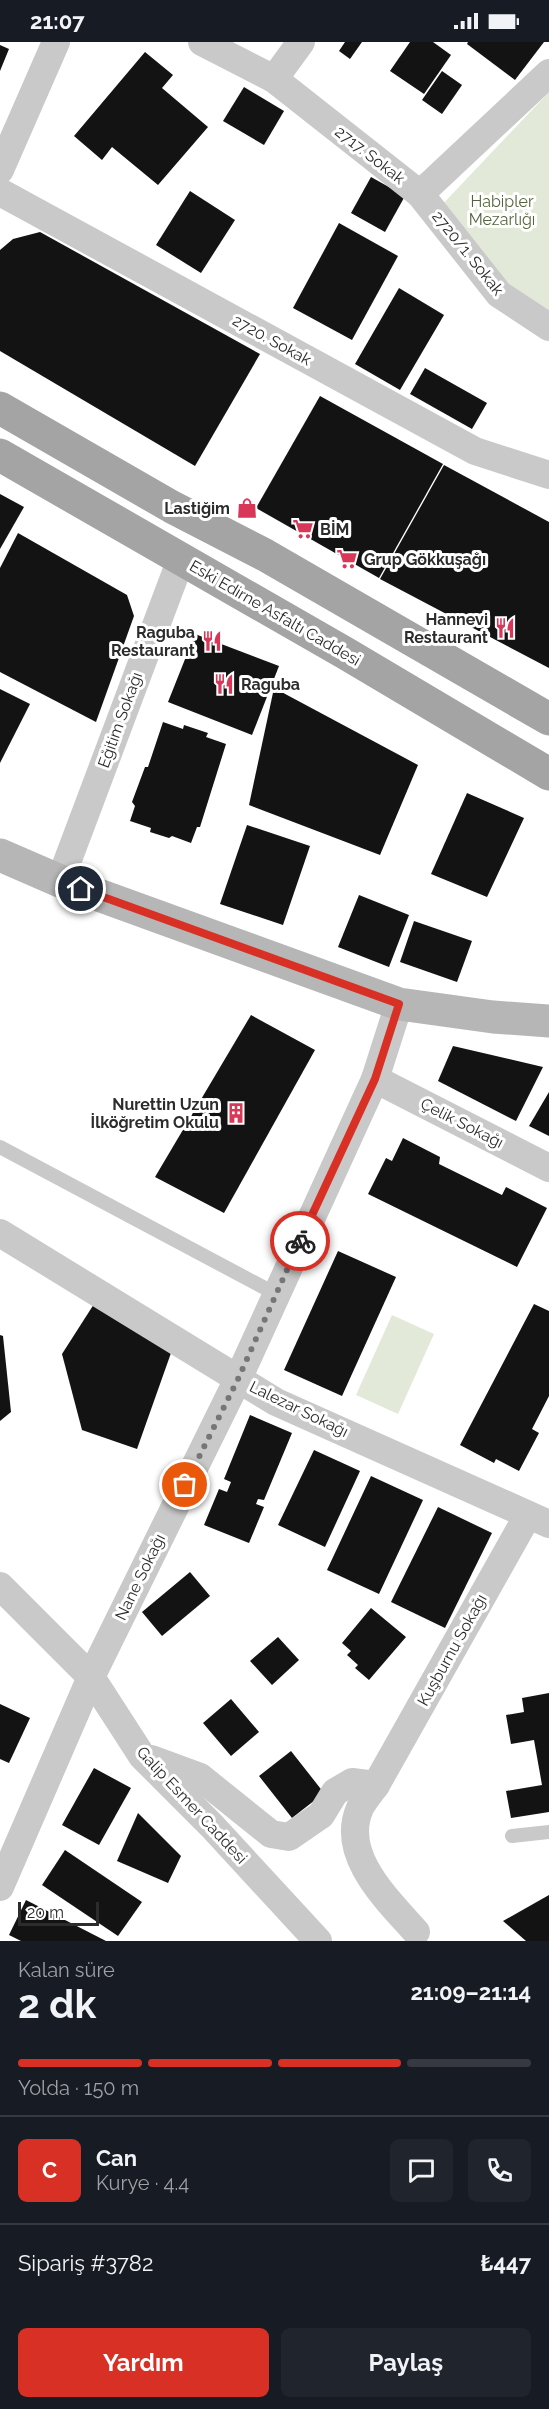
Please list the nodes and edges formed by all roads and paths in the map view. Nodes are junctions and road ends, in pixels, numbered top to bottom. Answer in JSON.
{"nodes":[{"id":1,"x":56,"y":42,"type":"edge"},
{"id":2,"x":201,"y":42,"type":"edge"},
{"id":3,"x":301,"y":42,"type":"edge"},
{"id":4,"x":549,"y":72,"type":"edge"},
{"id":5,"x":274,"y":79,"type":"junction"},
{"id":6,"x":0,"y":170,"type":"edge"},
{"id":7,"x":0,"y":192,"type":"edge"},
{"id":8,"x":420,"y":194,"type":"junction"},
{"id":9,"x":549,"y":327,"type":"edge"},
{"id":10,"x":0,"y":408,"type":"edge"},
{"id":11,"x":0,"y":455,"type":"edge"},
{"id":12,"x":549,"y":475,"type":"edge"},
{"id":13,"x":181,"y":559,"type":"junction"},
{"id":14,"x":549,"y":719,"type":"edge"},
{"id":15,"x":549,"y":774,"type":"edge"},
{"id":16,"x":0,"y":855,"type":"edge"},
{"id":17,"x":60,"y":881,"type":"junction"},
{"id":18,"x":399,"y":1004,"type":"junction"},
{"id":19,"x":549,"y":1021,"type":"edge"},
{"id":20,"x":375,"y":1079,"type":"junction"},
{"id":21,"x":0,"y":1147,"type":"edge"},
{"id":22,"x":549,"y":1168,"type":"edge"},
{"id":23,"x":0,"y":1233,"type":"edge"},
{"id":24,"x":276,"y":1294,"type":"junction"},
{"id":25,"x":238,"y":1379,"type":"junction"},
{"id":26,"x":539,"y":1519,"type":"edge"},
{"id":27,"x":0,"y":1586,"type":"edge"},
{"id":28,"x":91,"y":1677,"type":"junction"},
{"id":29,"x":142,"y":1756,"type":"junction"},
{"id":30,"x":376,"y":1785,"type":"junction"},
{"id":31,"x":549,"y":1832,"type":"edge"},
{"id":32,"x":512,"y":1836,"type":"dead end"},
{"id":33,"x":0,"y":1887,"type":"edge"},
{"id":34,"x":419,"y":1937,"type":"edge"},
{"id":35,"x":318,"y":1941,"type":"edge"}],
"edges":[{"from":1,"to":6,"type":"street"},
{"from":2,"to":5,"type":"street","name":"2717. Sokak"},
{"from":3,"to":5,"type":"street"},
{"from":4,"to":8,"type":"street","name":"2717. Sokak"},
{"from":5,"to":8,"type":"street","name":"2717. Sokak"},
{"from":7,"to":12,"type":"street","name":"2720. Sokak"},
{"from":8,"to":9,"type":"street","name":"2720/1. Sokak"},
{"from":10,"to":14,"type":"main road"},
{"from":11,"to":13,"type":"main road","name":"Eski Edirne Asfaltı Caddesi"},
{"from":13,"to":15,"type":"main road","name":"Eski Edirne Asfaltı Caddesi"},
{"from":13,"to":17,"type":"street","name":"Eğitim Sokağı"},
{"from":16,"to":17,"type":"main road"},
{"from":17,"to":18,"type":"main road"},
{"from":18,"to":19,"type":"main road"},
{"from":18,"to":20,"type":"street","name":"Nane Sokağı"},
{"from":20,"to":22,"type":"street","name":"Çelik Sokağı"},
{"from":20,"to":24,"type":"street","name":"Nane Sokağı"},
{"from":21,"to":24,"type":"lane"},
{"from":23,"to":25,"type":"street","name":"Lalezar Sokağı"},
{"from":24,"to":25,"type":"street","name":"Nane Sokağı"},
{"from":25,"to":26,"type":"street","name":"Lalezar Sokağı"},
{"from":25,"to":28,"type":"street","name":"Nane Sokağı"},
{"from":26,"to":30,"type":"street","name":"Kuşburnu Sokağı"},
{"from":27,"to":28,"type":"street","name":"Galip Esmer Caddesi"},
{"from":28,"to":29,"type":"street","name":"Galip Esmer Caddesi"},
{"from":28,"to":33,"type":"street","name":"Nane Sokağı"},
{"from":29,"to":30,"type":"street"},
{"from":29,"to":35,"type":"street","name":"Galip Esmer Caddesi"},
{"from":30,"to":34,"type":"street","name":"Kuşburnu Sokağı"},
{"from":31,"to":32,"type":"lane"}]}
